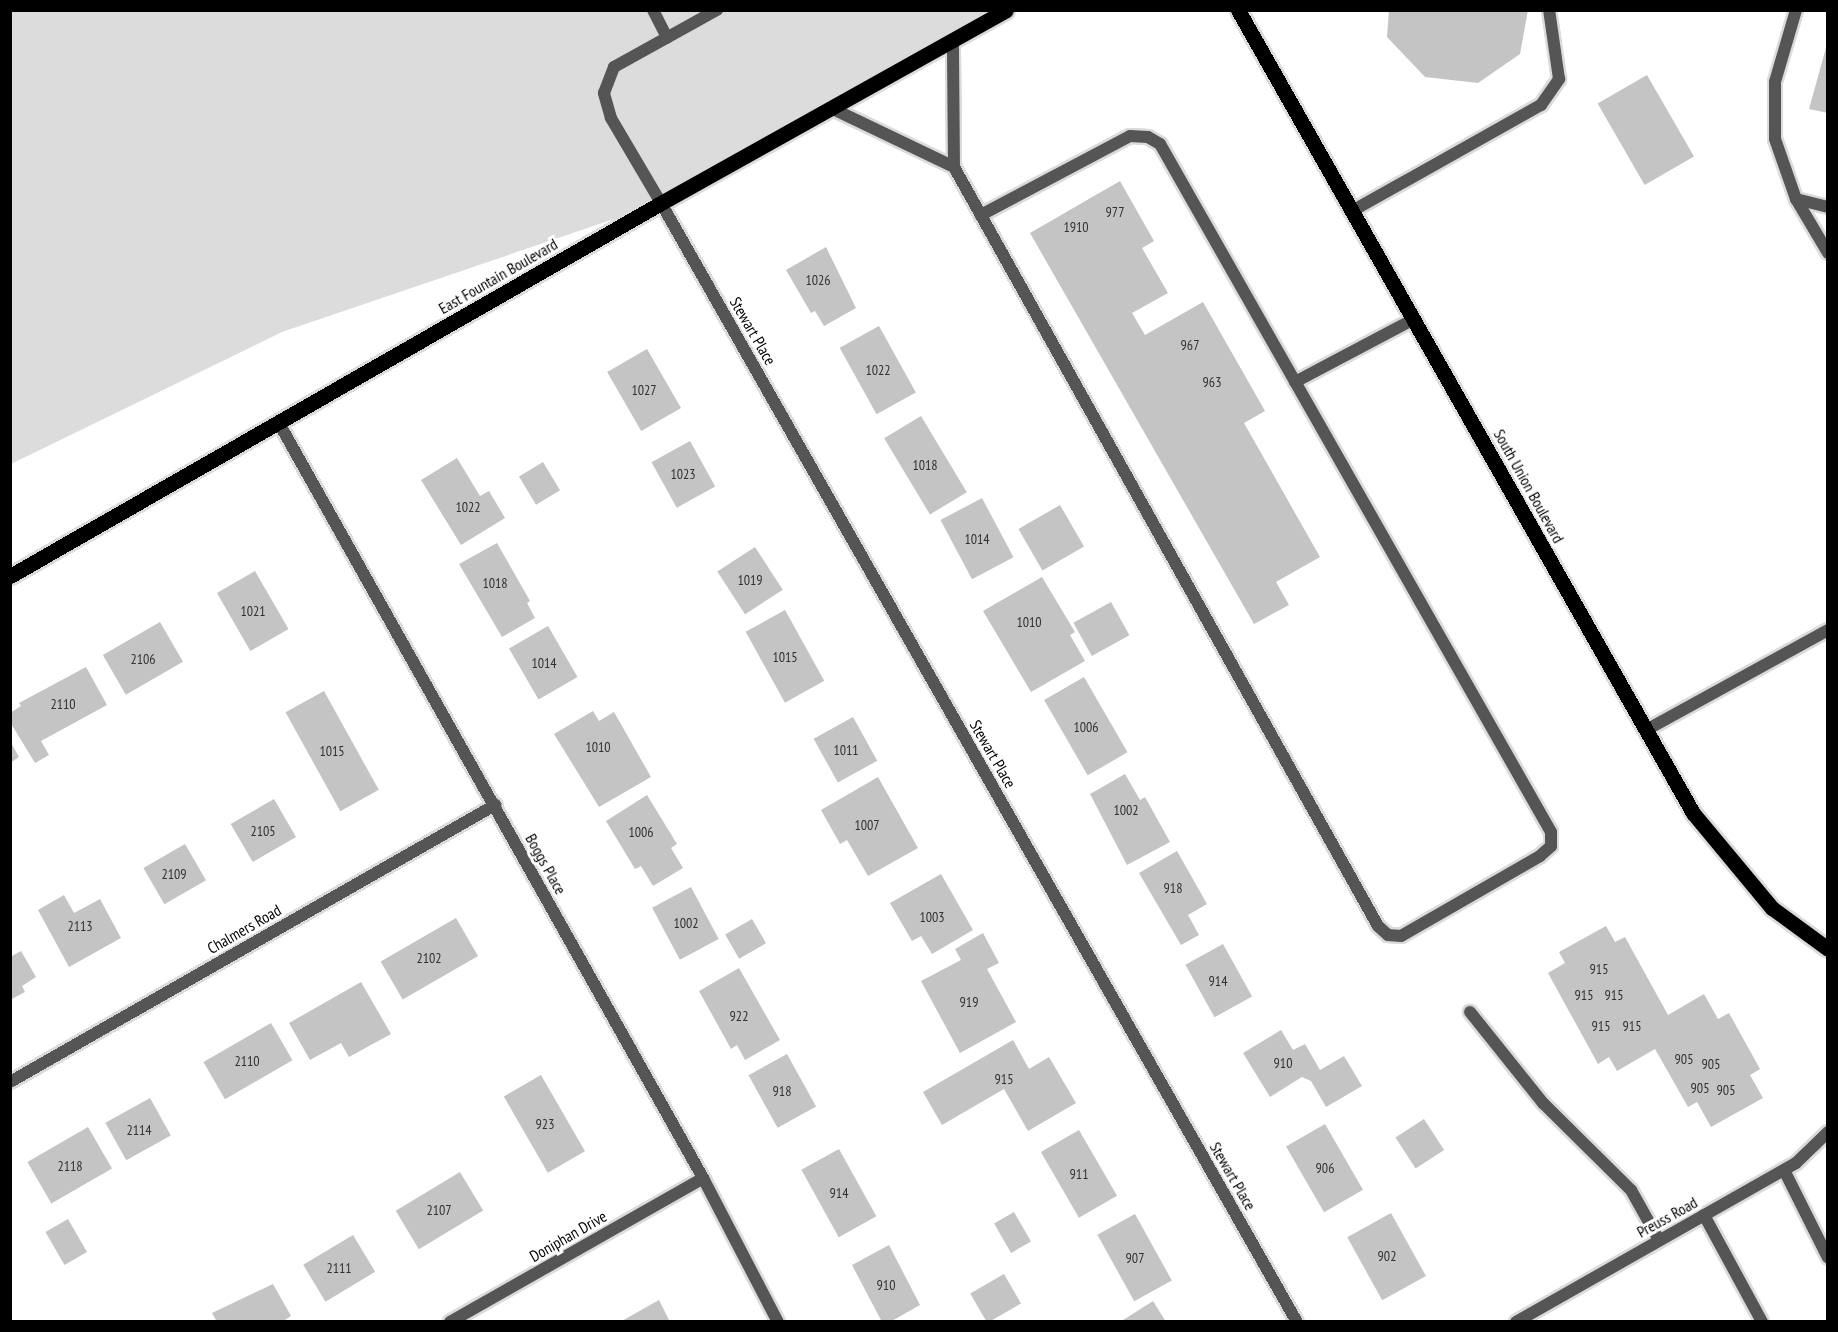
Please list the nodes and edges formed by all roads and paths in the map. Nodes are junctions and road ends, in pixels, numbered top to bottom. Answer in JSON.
{"nodes":[{"id":1,"x":653,"y":10,"type":"edge"},
{"id":2,"x":717,"y":10,"type":"edge"},
{"id":3,"x":1006,"y":10,"type":"edge"},
{"id":4,"x":1238,"y":10,"type":"edge"},
{"id":5,"x":1550,"y":10,"type":"edge"},
{"id":6,"x":1796,"y":10,"type":"edge"},
{"id":7,"x":667,"y":38,"type":"junction"},
{"id":8,"x":953,"y":40,"type":"junction"},
{"id":9,"x":831,"y":108,"type":"junction"},
{"id":10,"x":954,"y":167,"type":"junction"},
{"id":11,"x":1796,"y":199,"type":"junction"},
{"id":12,"x":661,"y":202,"type":"junction"},
{"id":13,"x":1827,"y":207,"type":"edge"},
{"id":14,"x":1352,"y":211,"type":"junction"},
{"id":15,"x":981,"y":215,"type":"junction"},
{"id":16,"x":1827,"y":253,"type":"edge"},
{"id":17,"x":1414,"y":319,"type":"junction"},
{"id":18,"x":1295,"y":381,"type":"junction"},
{"id":19,"x":280,"y":425,"type":"junction"},
{"id":20,"x":10,"y":576,"type":"edge"},
{"id":21,"x":1827,"y":630,"type":"edge"},
{"id":22,"x":1646,"y":730,"type":"junction"},
{"id":23,"x":495,"y":805,"type":"junction"},
{"id":24,"x":1827,"y":949,"type":"edge"},
{"id":25,"x":1470,"y":1012,"type":"dead end"},
{"id":26,"x":10,"y":1082,"type":"edge"},
{"id":27,"x":1827,"y":1132,"type":"edge"},
{"id":28,"x":1784,"y":1170,"type":"junction"},
{"id":29,"x":702,"y":1178,"type":"junction"},
{"id":30,"x":1704,"y":1215,"type":"junction"},
{"id":31,"x":1659,"y":1240,"type":"junction"},
{"id":32,"x":1827,"y":1258,"type":"edge"},
{"id":33,"x":450,"y":1322,"type":"edge"},
{"id":34,"x":778,"y":1322,"type":"edge"},
{"id":35,"x":1297,"y":1322,"type":"edge"},
{"id":36,"x":1516,"y":1322,"type":"edge"},
{"id":37,"x":1762,"y":1322,"type":"edge"}],
"edges":[{"from":1,"to":7,"type":"street"},
{"from":2,"to":7,"type":"street","name":"Stewart Place"},
{"from":3,"to":8,"type":"main road","name":"East Fountain Boulevard"},
{"from":4,"to":14,"type":"main road","name":"South Union Boulevard"},
{"from":5,"to":14,"type":"street"},
{"from":6,"to":11,"type":"street"},
{"from":7,"to":12,"type":"street","name":"Stewart Place"},
{"from":8,"to":9,"type":"main road","name":"East Fountain Boulevard"},
{"from":8,"to":10,"type":"street"},
{"from":9,"to":10,"type":"street"},
{"from":9,"to":12,"type":"main road","name":"East Fountain Boulevard"},
{"from":10,"to":15,"type":"street"},
{"from":11,"to":13,"type":"street"},
{"from":11,"to":16,"type":"street"},
{"from":12,"to":19,"type":"main road","name":"East Fountain Boulevard"},
{"from":12,"to":35,"type":"street","name":"Stewart Place"},
{"from":14,"to":17,"type":"main road","name":"South Union Boulevard"},
{"from":15,"to":18,"type":"street"},
{"from":15,"to":18,"type":"street"},
{"from":17,"to":18,"type":"street"},
{"from":17,"to":22,"type":"main road","name":"South Union Boulevard"},
{"from":19,"to":20,"type":"main road","name":"East Fountain Boulevard"},
{"from":19,"to":23,"type":"street","name":"Boggs Place"},
{"from":21,"to":22,"type":"street"},
{"from":22,"to":24,"type":"main road","name":"South Union Boulevard"},
{"from":23,"to":26,"type":"street","name":"Chalmers Road"},
{"from":23,"to":29,"type":"street","name":"Boggs Place"},
{"from":25,"to":31,"type":"street"},
{"from":27,"to":28,"type":"street","name":"Preuss Road"},
{"from":28,"to":30,"type":"street","name":"Preuss Road"},
{"from":28,"to":32,"type":"street"},
{"from":29,"to":33,"type":"street","name":"Doniphan Drive"},
{"from":29,"to":34,"type":"street","name":"Boggs Place"},
{"from":30,"to":31,"type":"street","name":"Preuss Road"},
{"from":30,"to":37,"type":"street"},
{"from":31,"to":36,"type":"street","name":"Preuss Road"}]}
